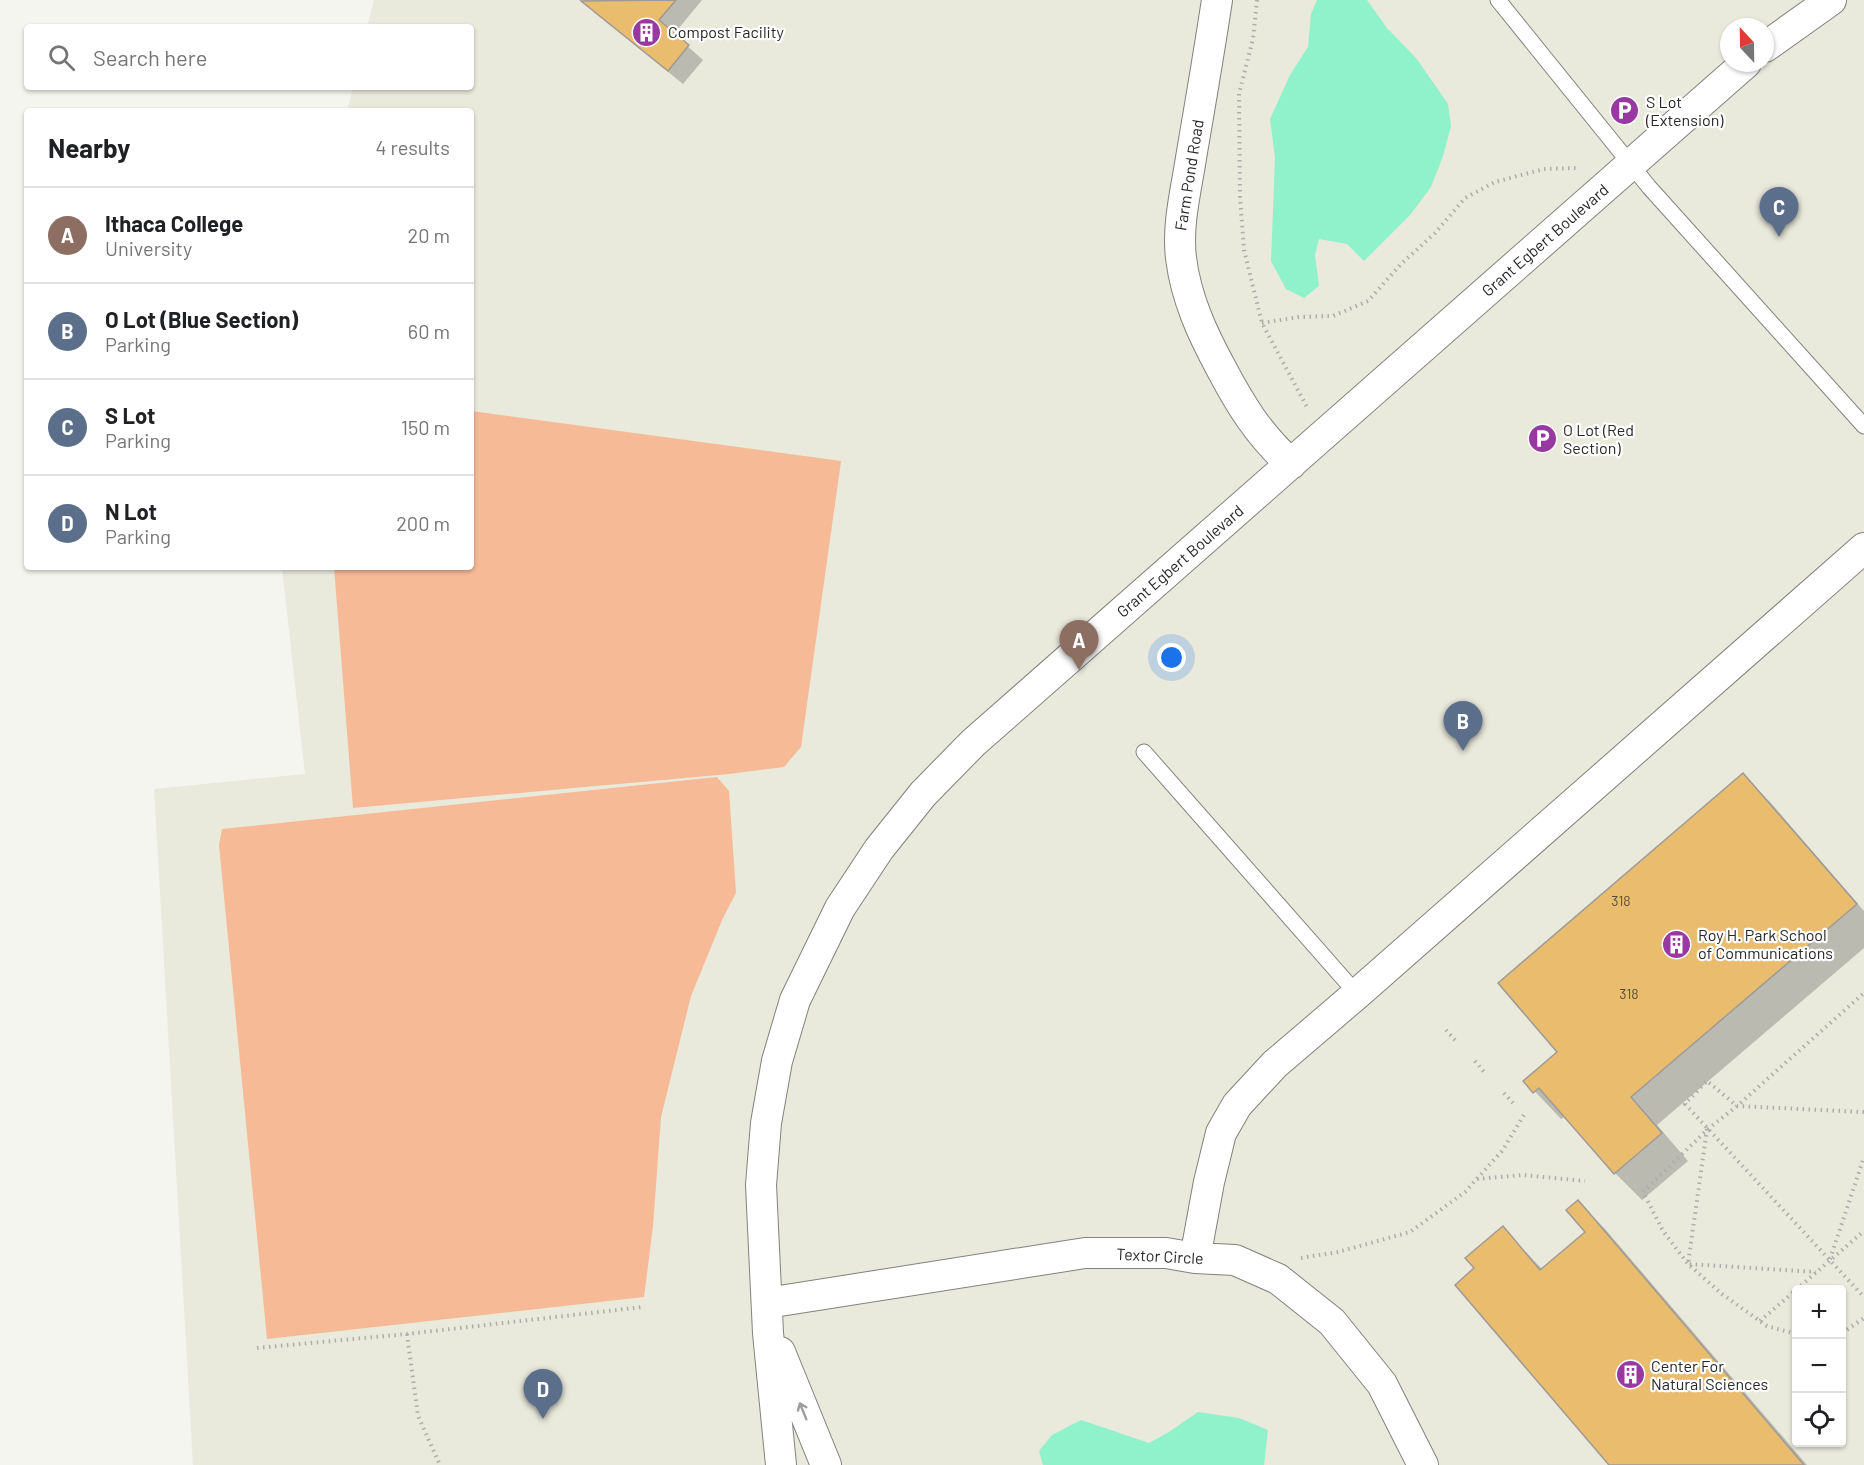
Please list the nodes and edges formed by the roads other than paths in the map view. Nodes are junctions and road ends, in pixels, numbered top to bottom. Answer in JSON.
{"nodes":[{"id":1,"x":1217,"y":0,"type":"edge"},
{"id":2,"x":1498,"y":0,"type":"edge"},
{"id":3,"x":1832,"y":0,"type":"edge"},
{"id":4,"x":1774,"y":41,"type":"edge"},
{"id":5,"x":1736,"y":72,"type":"edge"},
{"id":6,"x":1622,"y":172,"type":"junction"},
{"id":7,"x":1864,"y":426,"type":"edge"},
{"id":8,"x":1291,"y":464,"type":"junction"},
{"id":9,"x":1864,"y":548,"type":"edge"},
{"id":10,"x":1144,"y":753,"type":"dead end"},
{"id":11,"x":1357,"y":994,"type":"junction"},
{"id":12,"x":1195,"y":1258,"type":"junction"},
{"id":13,"x":767,"y":1303,"type":"junction"},
{"id":14,"x":781,"y":1465,"type":"edge"},
{"id":15,"x":826,"y":1465,"type":"edge"},
{"id":16,"x":1423,"y":1465,"type":"edge"}],
"edges":[{"from":1,"to":8,"type":"street","name":"Farm Pond Road"},
{"from":2,"to":6,"type":"lane"},
{"from":3,"to":4,"type":"street"},
{"from":5,"to":6,"type":"street","name":"Grant Egbert Boulevard"},
{"from":6,"to":7,"type":"lane"},
{"from":6,"to":8,"type":"street","name":"Grant Egbert Boulevard"},
{"from":8,"to":13,"type":"street","name":"Grant Egbert Boulevard"},
{"from":9,"to":11,"type":"street"},
{"from":10,"to":11,"type":"lane"},
{"from":11,"to":12,"type":"street"},
{"from":12,"to":13,"type":"street","name":"Textor Circle"},
{"from":12,"to":16,"type":"street","name":"Textor Circle"},
{"from":13,"to":14,"type":"street","name":"Grant Egbert Boulevard"},
{"from":15,"to":13,"type":"street","name":"Grant Egbert Boulevard","one_way":true}]}
